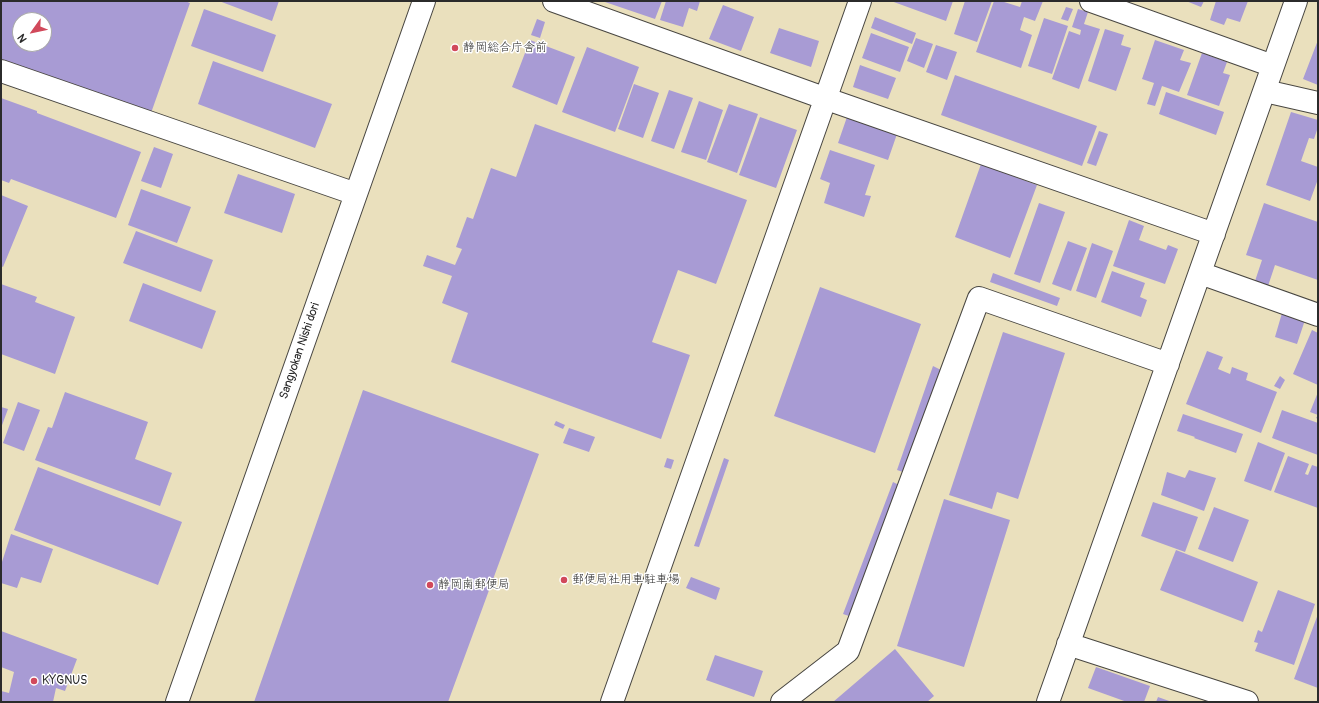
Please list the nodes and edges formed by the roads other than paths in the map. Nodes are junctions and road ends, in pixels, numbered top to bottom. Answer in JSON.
{"nodes":[{"id":1,"x":424,"y":1,"type":"edge"},
{"id":2,"x":554,"y":1,"type":"edge"},
{"id":3,"x":860,"y":1,"type":"edge"},
{"id":4,"x":1091,"y":1,"type":"edge"},
{"id":5,"x":1296,"y":1,"type":"edge"},
{"id":6,"x":1273,"y":66,"type":"junction"},
{"id":7,"x":1,"y":71,"type":"edge"},
{"id":8,"x":1265,"y":91,"type":"junction"},
{"id":9,"x":824,"y":98,"type":"junction"},
{"id":10,"x":1318,"y":103,"type":"edge"},
{"id":11,"x":356,"y":194,"type":"junction"},
{"id":12,"x":1214,"y":234,"type":"junction"},
{"id":13,"x":1200,"y":273,"type":"junction"},
{"id":14,"x":1318,"y":315,"type":"edge"},
{"id":15,"x":1168,"y":364,"type":"junction"},
{"id":16,"x":1068,"y":644,"type":"junction"},
{"id":17,"x":178,"y":702,"type":"edge"},
{"id":18,"x":612,"y":702,"type":"edge"},
{"id":19,"x":782,"y":702,"type":"edge"},
{"id":20,"x":1048,"y":702,"type":"edge"},
{"id":21,"x":1247,"y":702,"type":"edge"}],
"edges":[{"from":1,"to":11,"type":"street","name":"Sangyokan Nishi dori"},
{"from":2,"to":9,"type":"street"},
{"from":3,"to":9,"type":"street"},
{"from":4,"to":6,"type":"street"},
{"from":5,"to":6,"type":"street"},
{"from":6,"to":8,"type":"street"},
{"from":7,"to":11,"type":"street"},
{"from":8,"to":10,"type":"street"},
{"from":8,"to":12,"type":"street"},
{"from":9,"to":12,"type":"street"},
{"from":9,"to":18,"type":"street"},
{"from":11,"to":17,"type":"street","name":"Sangyokan Nishi dori"},
{"from":12,"to":13,"type":"street"},
{"from":13,"to":14,"type":"street"},
{"from":13,"to":15,"type":"street"},
{"from":15,"to":16,"type":"street"},
{"from":15,"to":19,"type":"street"},
{"from":16,"to":20,"type":"street"},
{"from":16,"to":21,"type":"street"}]}
